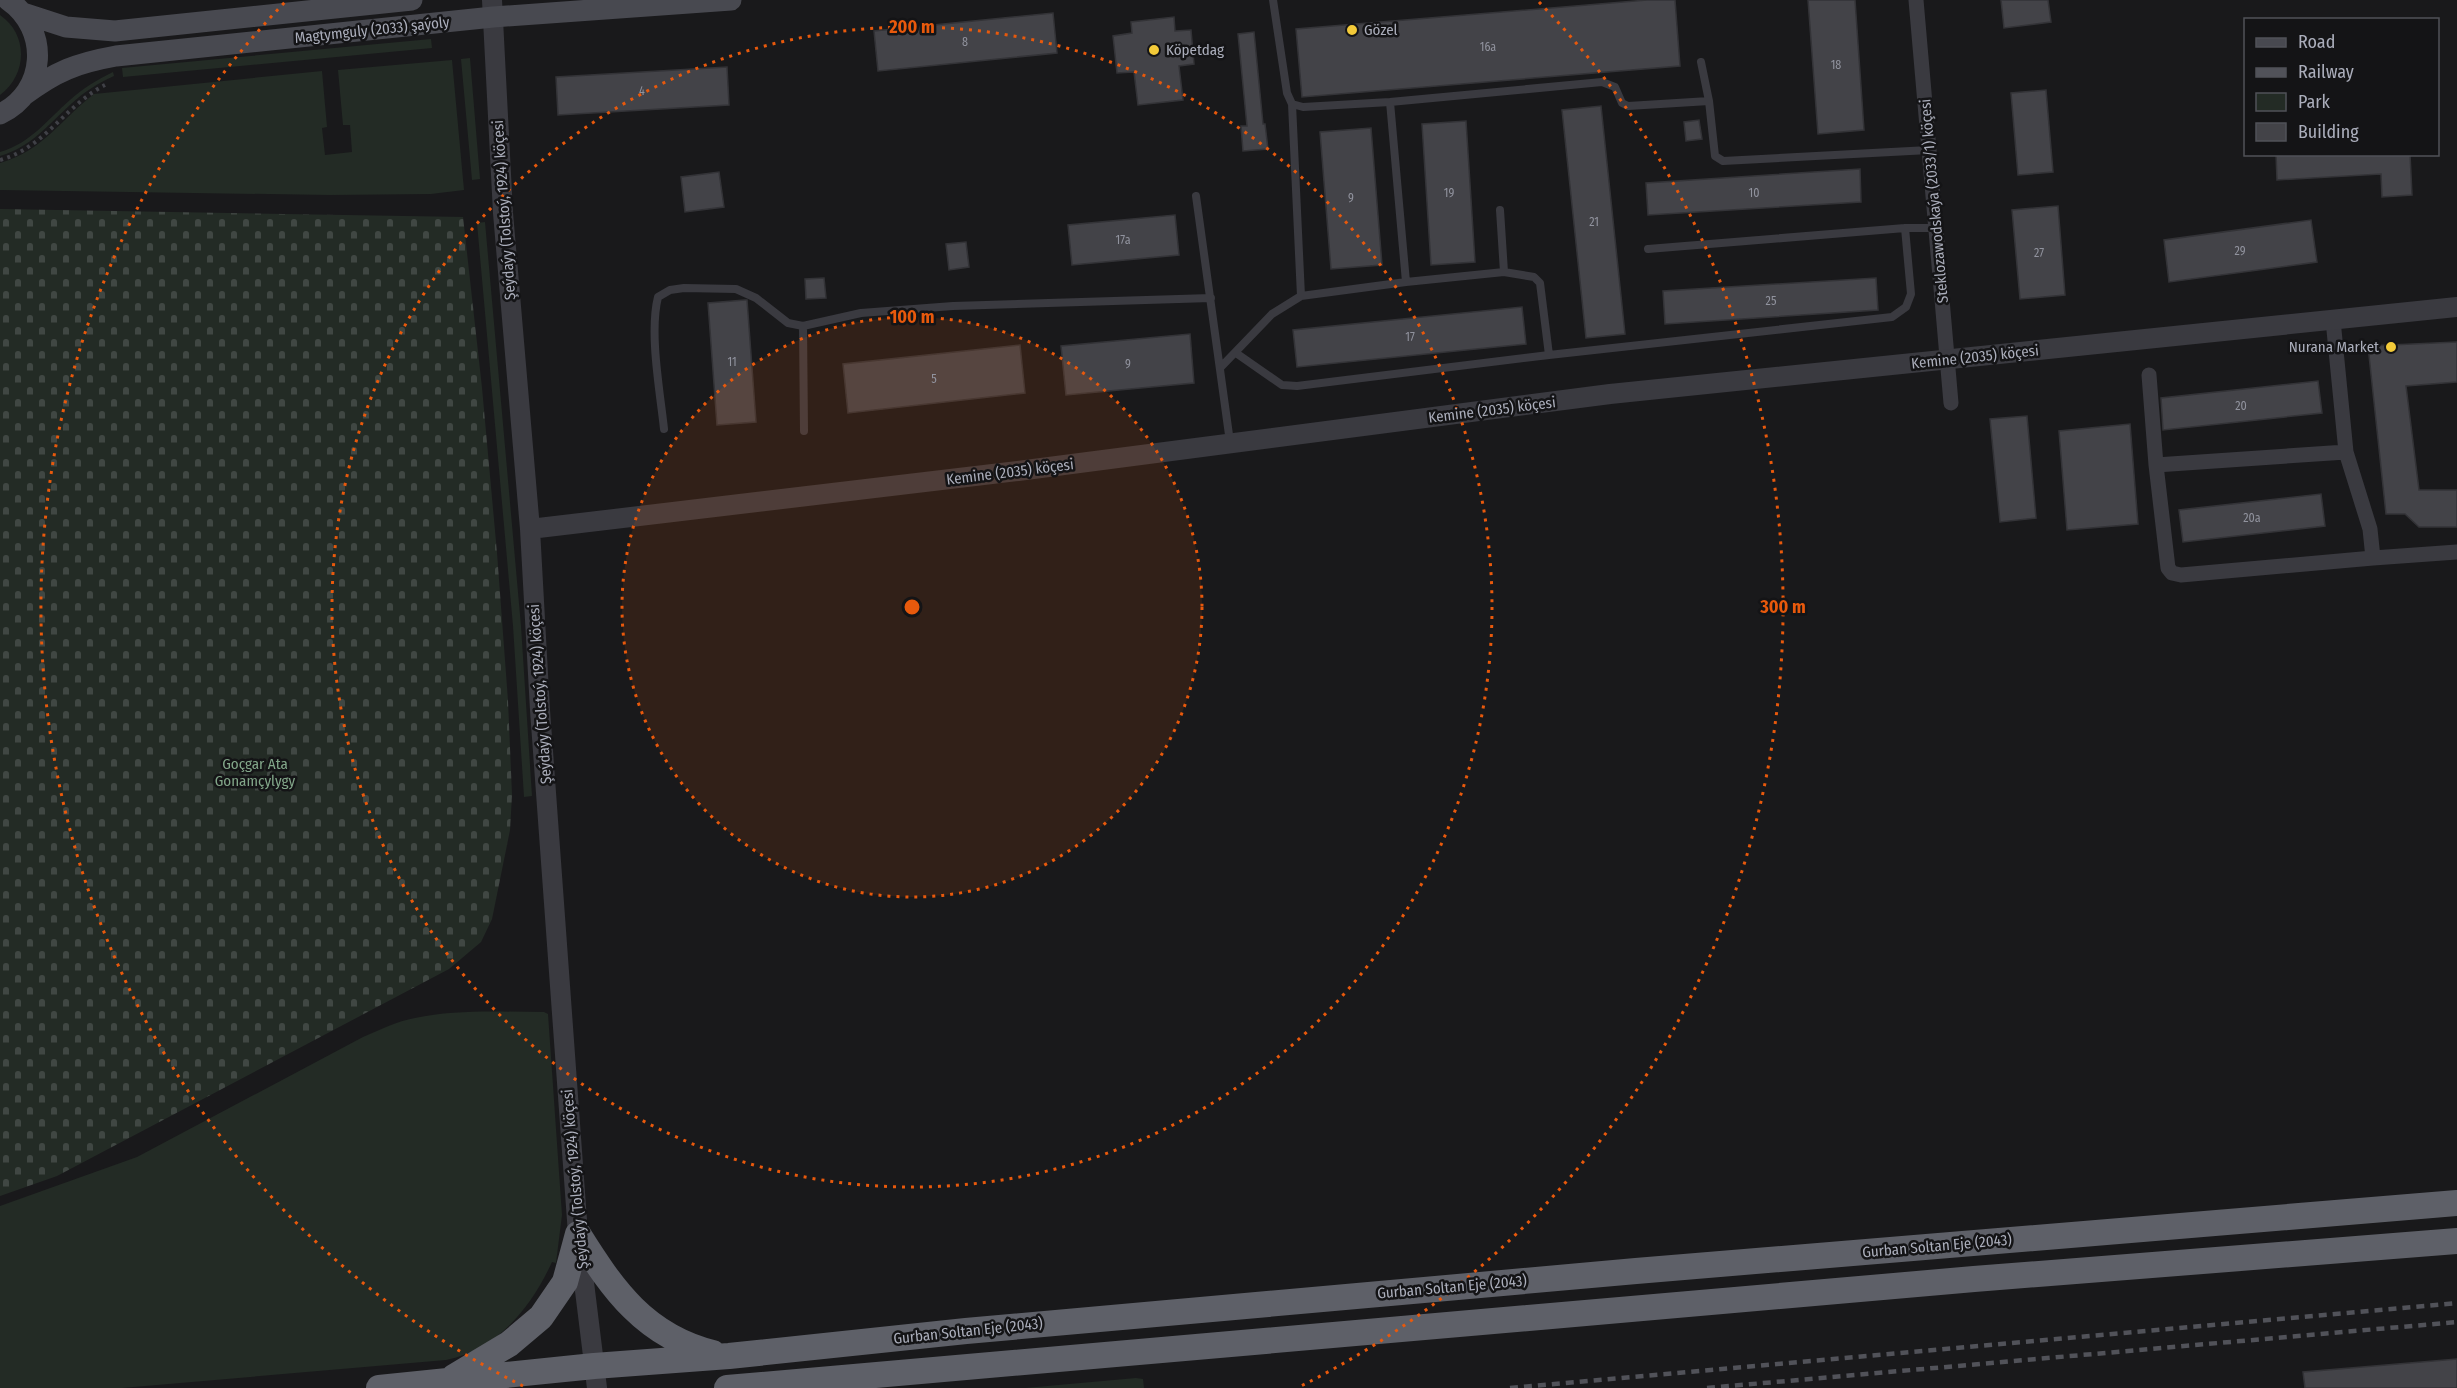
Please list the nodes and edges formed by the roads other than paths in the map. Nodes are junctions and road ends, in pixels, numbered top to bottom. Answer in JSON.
{"nodes":[{"id":1,"x":412,"y":0,"type":"edge"},
{"id":2,"x":731,"y":0,"type":"edge"},
{"id":3,"x":1273,"y":0,"type":"edge"},
{"id":4,"x":1916,"y":0,"type":"edge"},
{"id":5,"x":15,"y":6,"type":"edge"},
{"id":6,"x":492,"y":9,"type":"edge"},
{"id":7,"x":1701,"y":62,"type":"dead end"},
{"id":8,"x":24,"y":96,"type":"junction"},
{"id":9,"x":1709,"y":101,"type":"junction"},
{"id":10,"x":1390,"y":102,"type":"junction"},
{"id":11,"x":1292,"y":104,"type":"junction"},
{"id":12,"x":0,"y":114,"type":"edge"},
{"id":13,"x":1929,"y":150,"type":"junction"},
{"id":14,"x":1196,"y":196,"type":"dead end"},
{"id":15,"x":1500,"y":210,"type":"dead end"},
{"id":16,"x":1905,"y":228,"type":"junction"},
{"id":17,"x":1936,"y":228,"type":"junction"},
{"id":18,"x":1648,"y":249,"type":"dead end"},
{"id":19,"x":1504,"y":272,"type":"junction"},
{"id":20,"x":1406,"y":282,"type":"junction"},
{"id":21,"x":1301,"y":296,"type":"junction"},
{"id":22,"x":1211,"y":298,"type":"junction"},
{"id":23,"x":2457,"y":307,"type":"edge"},
{"id":24,"x":2333,"y":320,"type":"junction"},
{"id":25,"x":803,"y":326,"type":"junction"},
{"id":26,"x":1236,"y":353,"type":"junction"},
{"id":27,"x":1549,"y":355,"type":"junction"},
{"id":28,"x":1947,"y":360,"type":"junction"},
{"id":29,"x":1220,"y":368,"type":"junction"},
{"id":30,"x":2149,"y":375,"type":"dead end"},
{"id":31,"x":1951,"y":403,"type":"dead end"},
{"id":32,"x":664,"y":429,"type":"dead end"},
{"id":33,"x":804,"y":431,"type":"dead end"},
{"id":34,"x":1230,"y":444,"type":"junction"},
{"id":35,"x":2346,"y":452,"type":"junction"},
{"id":36,"x":2156,"y":465,"type":"junction"},
{"id":37,"x":530,"y":529,"type":"junction"},
{"id":38,"x":2457,"y":552,"type":"edge"},
{"id":39,"x":2373,"y":558,"type":"junction"},
{"id":40,"x":2457,"y":1203,"type":"edge"},
{"id":41,"x":578,"y":1234,"type":"junction"},
{"id":42,"x":2457,"y":1241,"type":"edge"},
{"id":43,"x":729,"y":1356,"type":"junction"},
{"id":44,"x":595,"y":1377,"type":"edge"},
{"id":45,"x":448,"y":1381,"type":"junction"},
{"id":46,"x":379,"y":1388,"type":"edge"},
{"id":47,"x":727,"y":1388,"type":"edge"}],
"edges":[{"from":1,"to":5,"type":"main road","name":"Magtymguly (2033) şaýoly"},
{"from":2,"to":6,"type":"main road","name":"Magtymguly (2033) şaýoly"},
{"from":3,"to":11,"type":"lane"},
{"from":4,"to":13,"type":"street","name":"Steklozawodskaýa (2033/1) köçesi"},
{"from":5,"to":8,"type":"main road"},
{"from":6,"to":8,"type":"main road","name":"Magtymguly (2033) şaýoly"},
{"from":6,"to":37,"type":"street","name":"Şeýdaýy (Tolstoý, 1924) köçesi"},
{"from":7,"to":9,"type":"lane"},
{"from":8,"to":12,"type":"main road","name":"Magtymguly (2033) şaýoly"},
{"from":9,"to":10,"type":"lane"},
{"from":9,"to":13,"type":"lane"},
{"from":10,"to":11,"type":"lane"},
{"from":10,"to":20,"type":"lane"},
{"from":11,"to":21,"type":"lane"},
{"from":13,"to":17,"type":"street","name":"Steklozawodskaýa (2033/1) köçesi"},
{"from":14,"to":22,"type":"lane"},
{"from":15,"to":19,"type":"lane"},
{"from":16,"to":17,"type":"lane"},
{"from":16,"to":18,"type":"lane"},
{"from":16,"to":27,"type":"lane"},
{"from":17,"to":28,"type":"street","name":"Steklozawodskaýa (2033/1) köçesi"},
{"from":19,"to":20,"type":"lane"},
{"from":19,"to":27,"type":"lane"},
{"from":20,"to":21,"type":"lane"},
{"from":21,"to":26,"type":"lane"},
{"from":22,"to":25,"type":"lane"},
{"from":22,"to":29,"type":"lane"},
{"from":23,"to":24,"type":"street","name":"Kemine (2035) köçesi"},
{"from":24,"to":28,"type":"street","name":"Kemine (2035) köçesi"},
{"from":24,"to":35,"type":"street"},
{"from":25,"to":32,"type":"lane"},
{"from":25,"to":33,"type":"lane"},
{"from":26,"to":27,"type":"lane"},
{"from":26,"to":29,"type":"lane"},
{"from":28,"to":31,"type":"street","name":"Steklozawodskaýa (2033/1) köçesi"},
{"from":28,"to":34,"type":"street","name":"Kemine (2035) köçesi"},
{"from":29,"to":34,"type":"lane"},
{"from":30,"to":36,"type":"street"},
{"from":34,"to":37,"type":"street","name":"Kemine (2035) köçesi"},
{"from":35,"to":36,"type":"street"},
{"from":35,"to":39,"type":"street"},
{"from":36,"to":39,"type":"street"},
{"from":37,"to":41,"type":"street","name":"Şeýdaýy (Tolstoý, 1924) köçesi"},
{"from":38,"to":39,"type":"street"},
{"from":40,"to":43,"type":"highway","name":"Gurban Soltan Eje (2043)"},
{"from":41,"to":43,"type":"highway"},
{"from":41,"to":44,"type":"street","name":"Şeýdaýy (Tolstoý, 1924) köçesi"},
{"from":41,"to":45,"type":"highway","name":"Gurban Soltan Eje (2043)"},
{"from":42,"to":47,"type":"highway"},
{"from":43,"to":44,"type":"highway","name":"Gurban Soltan Eje (2043)"},
{"from":44,"to":45,"type":"highway","name":"Gurban Soltan Eje (2043)"},
{"from":45,"to":46,"type":"highway","name":"Gurban Soltan Eje (2043)"}]}
